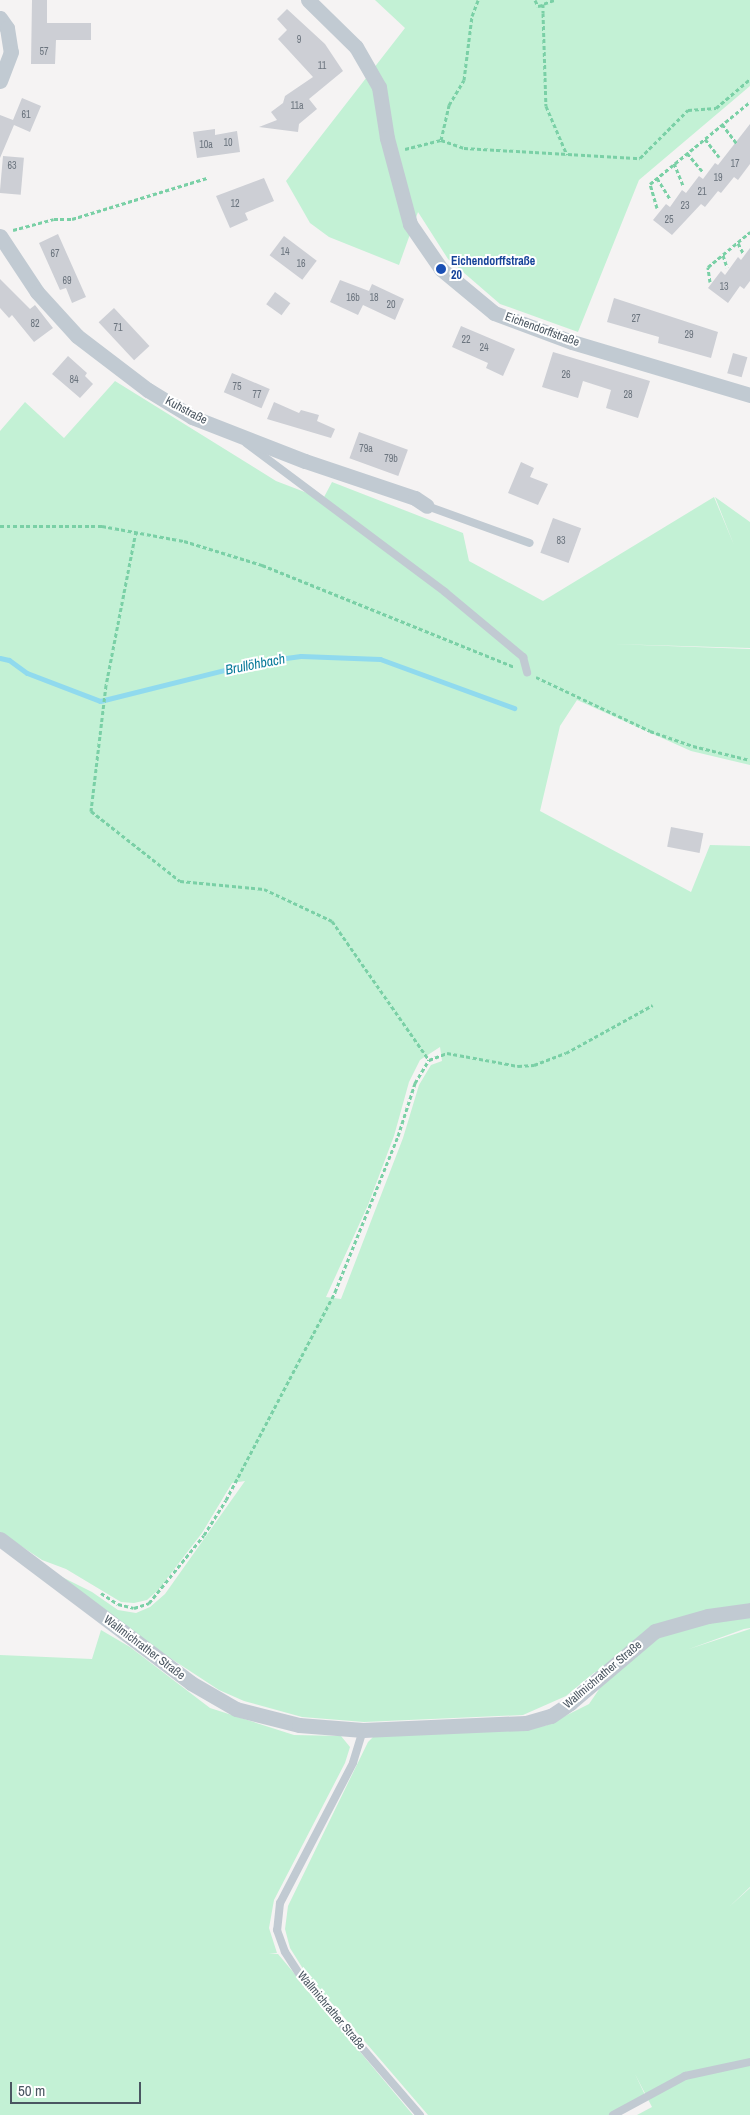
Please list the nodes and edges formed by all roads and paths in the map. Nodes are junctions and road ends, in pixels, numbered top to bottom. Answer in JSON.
{"nodes":[{"id":1,"x":308,"y":0,"type":"edge"},
{"id":2,"x":478,"y":0,"type":"edge"},
{"id":3,"x":535,"y":0,"type":"edge"},
{"id":4,"x":554,"y":0,"type":"edge"},
{"id":5,"x":543,"y":4,"type":"junction"},
{"id":6,"x":0,"y":18,"type":"edge"},
{"id":7,"x":750,"y":79,"type":"edge"},
{"id":8,"x":0,"y":80,"type":"edge"},
{"id":9,"x":750,"y":102,"type":"edge"},
{"id":10,"x":722,"y":124,"type":"junction"},
{"id":11,"x":705,"y":138,"type":"junction"},
{"id":12,"x":441,"y":140,"type":"junction"},
{"id":13,"x":737,"y":144,"type":"dead end"},
{"id":14,"x":391,"y":153,"type":"junction"},
{"id":15,"x":687,"y":153,"type":"junction"},
{"id":16,"x":567,"y":155,"type":"junction"},
{"id":17,"x":719,"y":157,"type":"dead end"},
{"id":18,"x":674,"y":163,"type":"junction"},
{"id":19,"x":703,"y":172,"type":"dead end"},
{"id":20,"x":207,"y":178,"type":"dead end"},
{"id":21,"x":657,"y":178,"type":"junction"},
{"id":22,"x":683,"y":185,"type":"dead end"},
{"id":23,"x":670,"y":199,"type":"dead end"},
{"id":24,"x":657,"y":208,"type":"dead end"},
{"id":25,"x":750,"y":232,"type":"edge"},
{"id":26,"x":4,"y":233,"type":"edge"},
{"id":27,"x":738,"y":243,"type":"junction"},
{"id":28,"x":743,"y":253,"type":"dead end"},
{"id":29,"x":722,"y":255,"type":"junction"},
{"id":30,"x":727,"y":268,"type":"dead end"},
{"id":31,"x":710,"y":282,"type":"dead end"},
{"id":32,"x":750,"y":395,"type":"edge"},
{"id":33,"x":230,"y":431,"type":"junction"},
{"id":34,"x":427,"y":506,"type":"joint"},
{"id":35,"x":0,"y":526,"type":"edge"},
{"id":36,"x":136,"y":531,"type":"junction"},
{"id":37,"x":530,"y":543,"type":"dead end"},
{"id":38,"x":527,"y":672,"type":"junction"},
{"id":39,"x":750,"y":760,"type":"edge"},
{"id":40,"x":653,"y":1005,"type":"dead end"},
{"id":41,"x":429,"y":1060,"type":"junction"},
{"id":42,"x":0,"y":1539,"type":"edge"},
{"id":43,"x":95,"y":1588,"type":"dead end"},
{"id":44,"x":750,"y":1610,"type":"edge"},
{"id":45,"x":363,"y":1730,"type":"junction"},
{"id":46,"x":750,"y":2062,"type":"edge"},
{"id":47,"x":420,"y":2115,"type":"edge"},
{"id":48,"x":613,"y":2115,"type":"edge"}],
"edges":[{"from":1,"to":14,"type":"street","name":"Eichendorffstraße"},
{"from":2,"to":12,"type":"path"},
{"from":3,"to":5,"type":"path"},
{"from":4,"to":5,"type":"path"},
{"from":5,"to":16,"type":"path"},
{"from":6,"to":8,"type":"street"},
{"from":7,"to":16,"type":"path"},
{"from":9,"to":10,"type":"path"},
{"from":10,"to":11,"type":"path"},
{"from":10,"to":13,"type":"path"},
{"from":11,"to":15,"type":"path"},
{"from":11,"to":17,"type":"path"},
{"from":12,"to":14,"type":"path"},
{"from":12,"to":16,"type":"path"},
{"from":14,"to":32,"type":"street","name":"Eichendorffstraße"},
{"from":15,"to":18,"type":"path"},
{"from":15,"to":19,"type":"path"},
{"from":18,"to":21,"type":"path"},
{"from":18,"to":22,"type":"path"},
{"from":20,"to":26,"type":"path"},
{"from":21,"to":23,"type":"path"},
{"from":21,"to":24,"type":"path"},
{"from":25,"to":27,"type":"path"},
{"from":26,"to":33,"type":"street","name":"Kuhstraße"},
{"from":27,"to":28,"type":"path"},
{"from":27,"to":29,"type":"path"},
{"from":29,"to":30,"type":"path"},
{"from":29,"to":31,"type":"path"},
{"from":33,"to":34,"type":"street","name":"Kuhstraße"},
{"from":33,"to":38,"type":"lane"},
{"from":34,"to":37,"type":"lane"},
{"from":35,"to":36,"type":"path"},
{"from":36,"to":38,"type":"path"},
{"from":36,"to":41,"type":"path"},
{"from":38,"to":39,"type":"path"},
{"from":40,"to":41,"type":"path"},
{"from":41,"to":43,"type":"path"},
{"from":42,"to":45,"type":"street","name":"Wallmichrather Straße"},
{"from":44,"to":45,"type":"street","name":"Wallmichrather Straße"},
{"from":45,"to":47,"type":"lane","name":"Wallmichrather Straße"},
{"from":46,"to":48,"type":"lane"}]}
